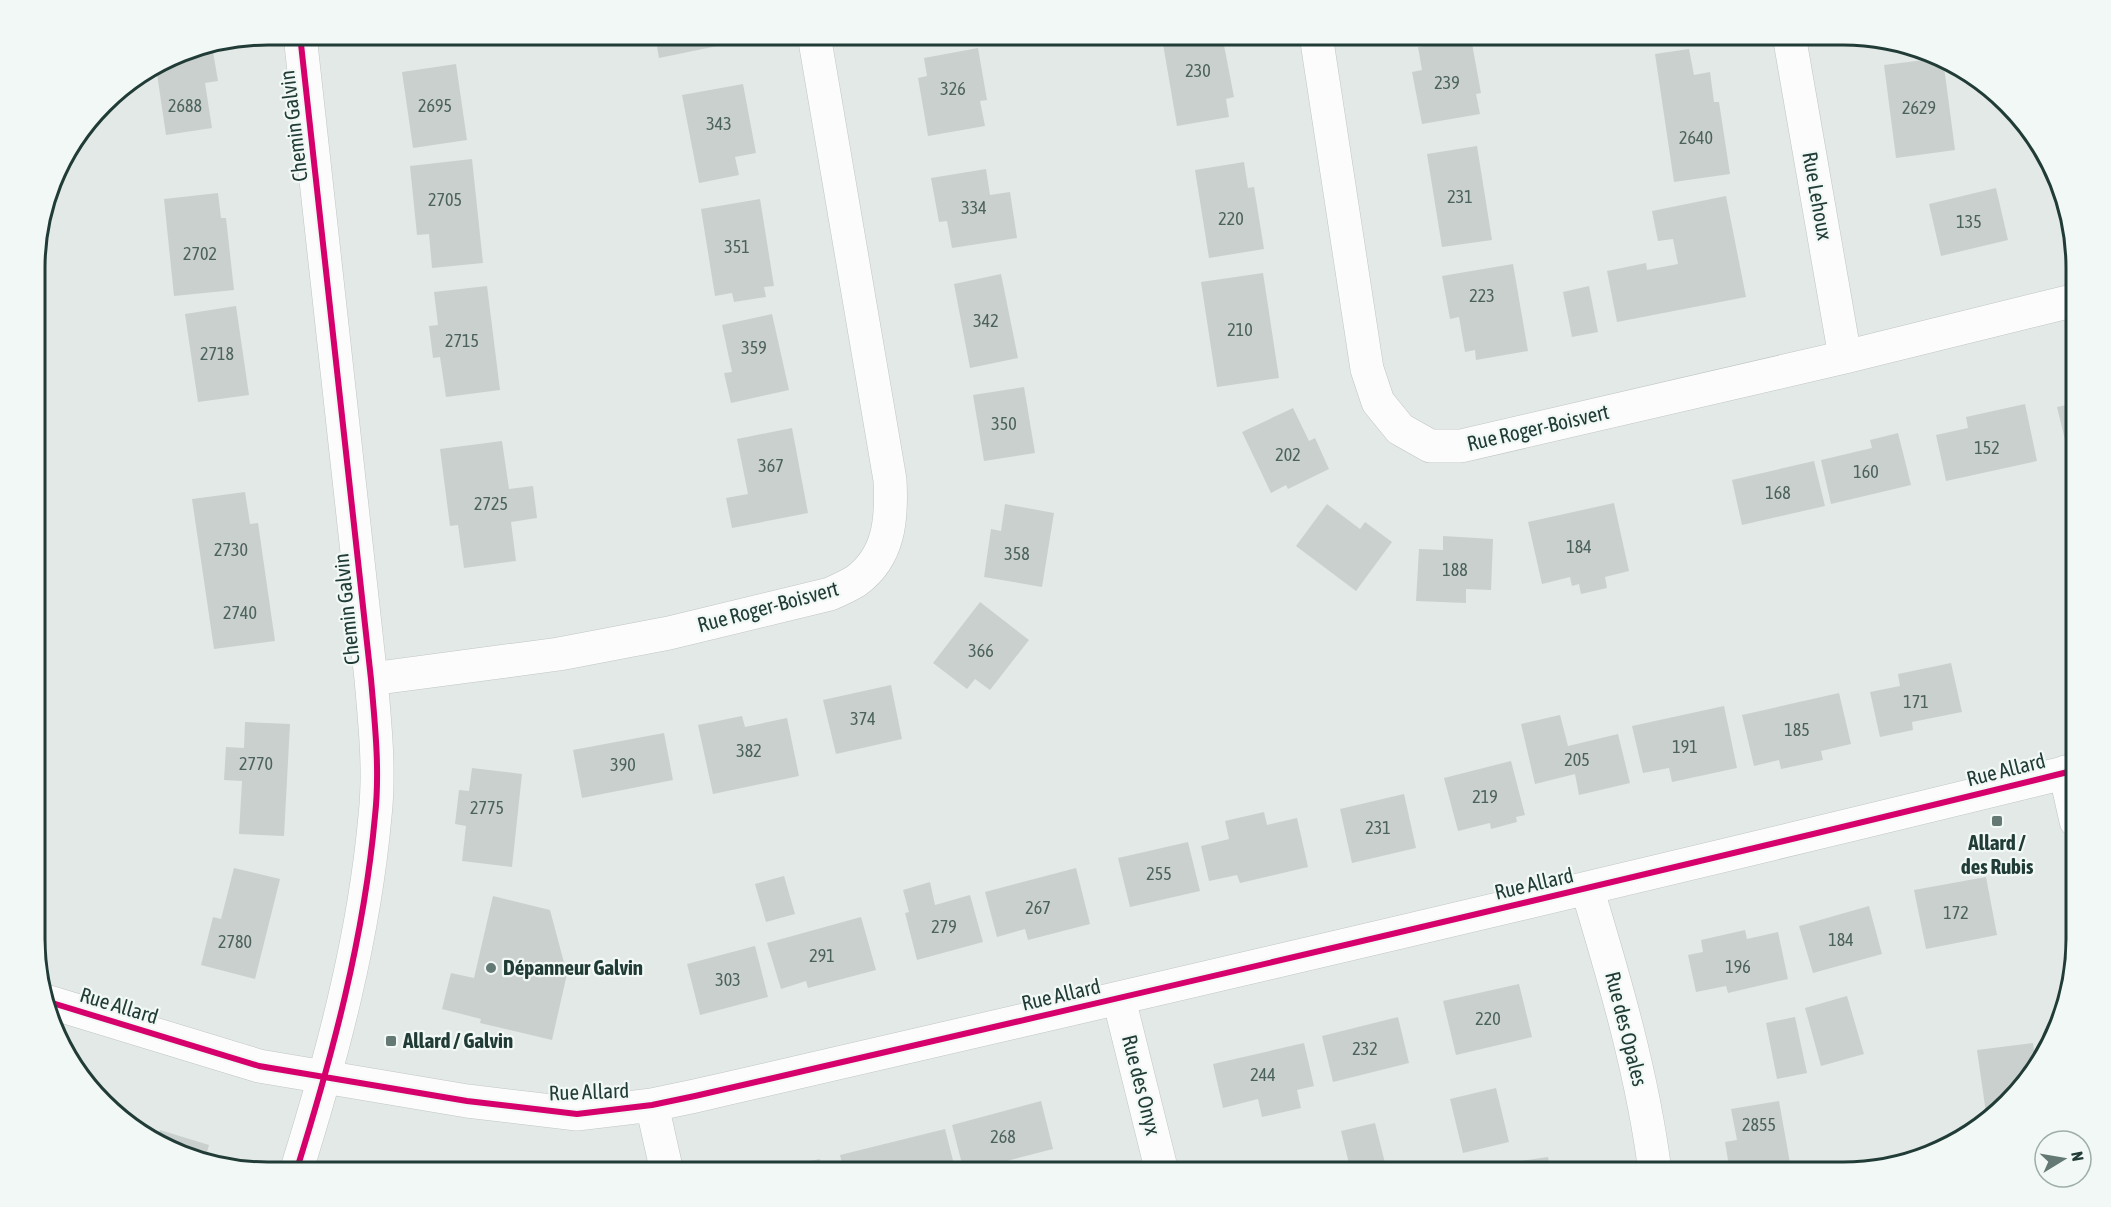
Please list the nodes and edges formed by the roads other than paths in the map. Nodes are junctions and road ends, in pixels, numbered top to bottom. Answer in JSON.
{"nodes":[{"id":1,"x":301,"y":45,"type":"edge"},
{"id":2,"x":816,"y":45,"type":"edge"},
{"id":3,"x":1318,"y":45,"type":"edge"},
{"id":4,"x":1791,"y":45,"type":"edge"},
{"id":5,"x":2066,"y":302,"type":"edge"},
{"id":6,"x":1845,"y":357,"type":"junction"},
{"id":7,"x":372,"y":679,"type":"junction"},
{"id":8,"x":2066,"y":772,"type":"edge"},
{"id":9,"x":1587,"y":888,"type":"junction"},
{"id":10,"x":1119,"y":999,"type":"junction"},
{"id":11,"x":55,"y":1004,"type":"edge"},
{"id":12,"x":325,"y":1076,"type":"junction"},
{"id":13,"x":652,"y":1105,"type":"junction"},
{"id":14,"x":299,"y":1162,"type":"edge"},
{"id":15,"x":665,"y":1162,"type":"edge"},
{"id":16,"x":1160,"y":1162,"type":"edge"},
{"id":17,"x":1654,"y":1162,"type":"edge"}],
"edges":[{"from":1,"to":7,"type":"street","name":"Chemin Galvin"},
{"from":2,"to":7,"type":"street","name":"Rue Roger-Boisvert"},
{"from":3,"to":6,"type":"street","name":"Rue Roger-Boisvert"},
{"from":4,"to":6,"type":"street","name":"Rue Lehoux"},
{"from":5,"to":6,"type":"street","name":"Rue Roger-Boisvert"},
{"from":7,"to":12,"type":"street","name":"Chemin Galvin"},
{"from":8,"to":9,"type":"street","name":"Rue Allard"},
{"from":9,"to":10,"type":"street","name":"Rue Allard"},
{"from":9,"to":17,"type":"street","name":"Rue des Opales"},
{"from":10,"to":13,"type":"street","name":"Rue Allard"},
{"from":10,"to":16,"type":"street","name":"Rue des Onyx"},
{"from":11,"to":12,"type":"street","name":"Rue Allard"},
{"from":12,"to":13,"type":"street","name":"Rue Allard"},
{"from":12,"to":14,"type":"street","name":"Chemin Galvin"},
{"from":13,"to":15,"type":"street"}]}
